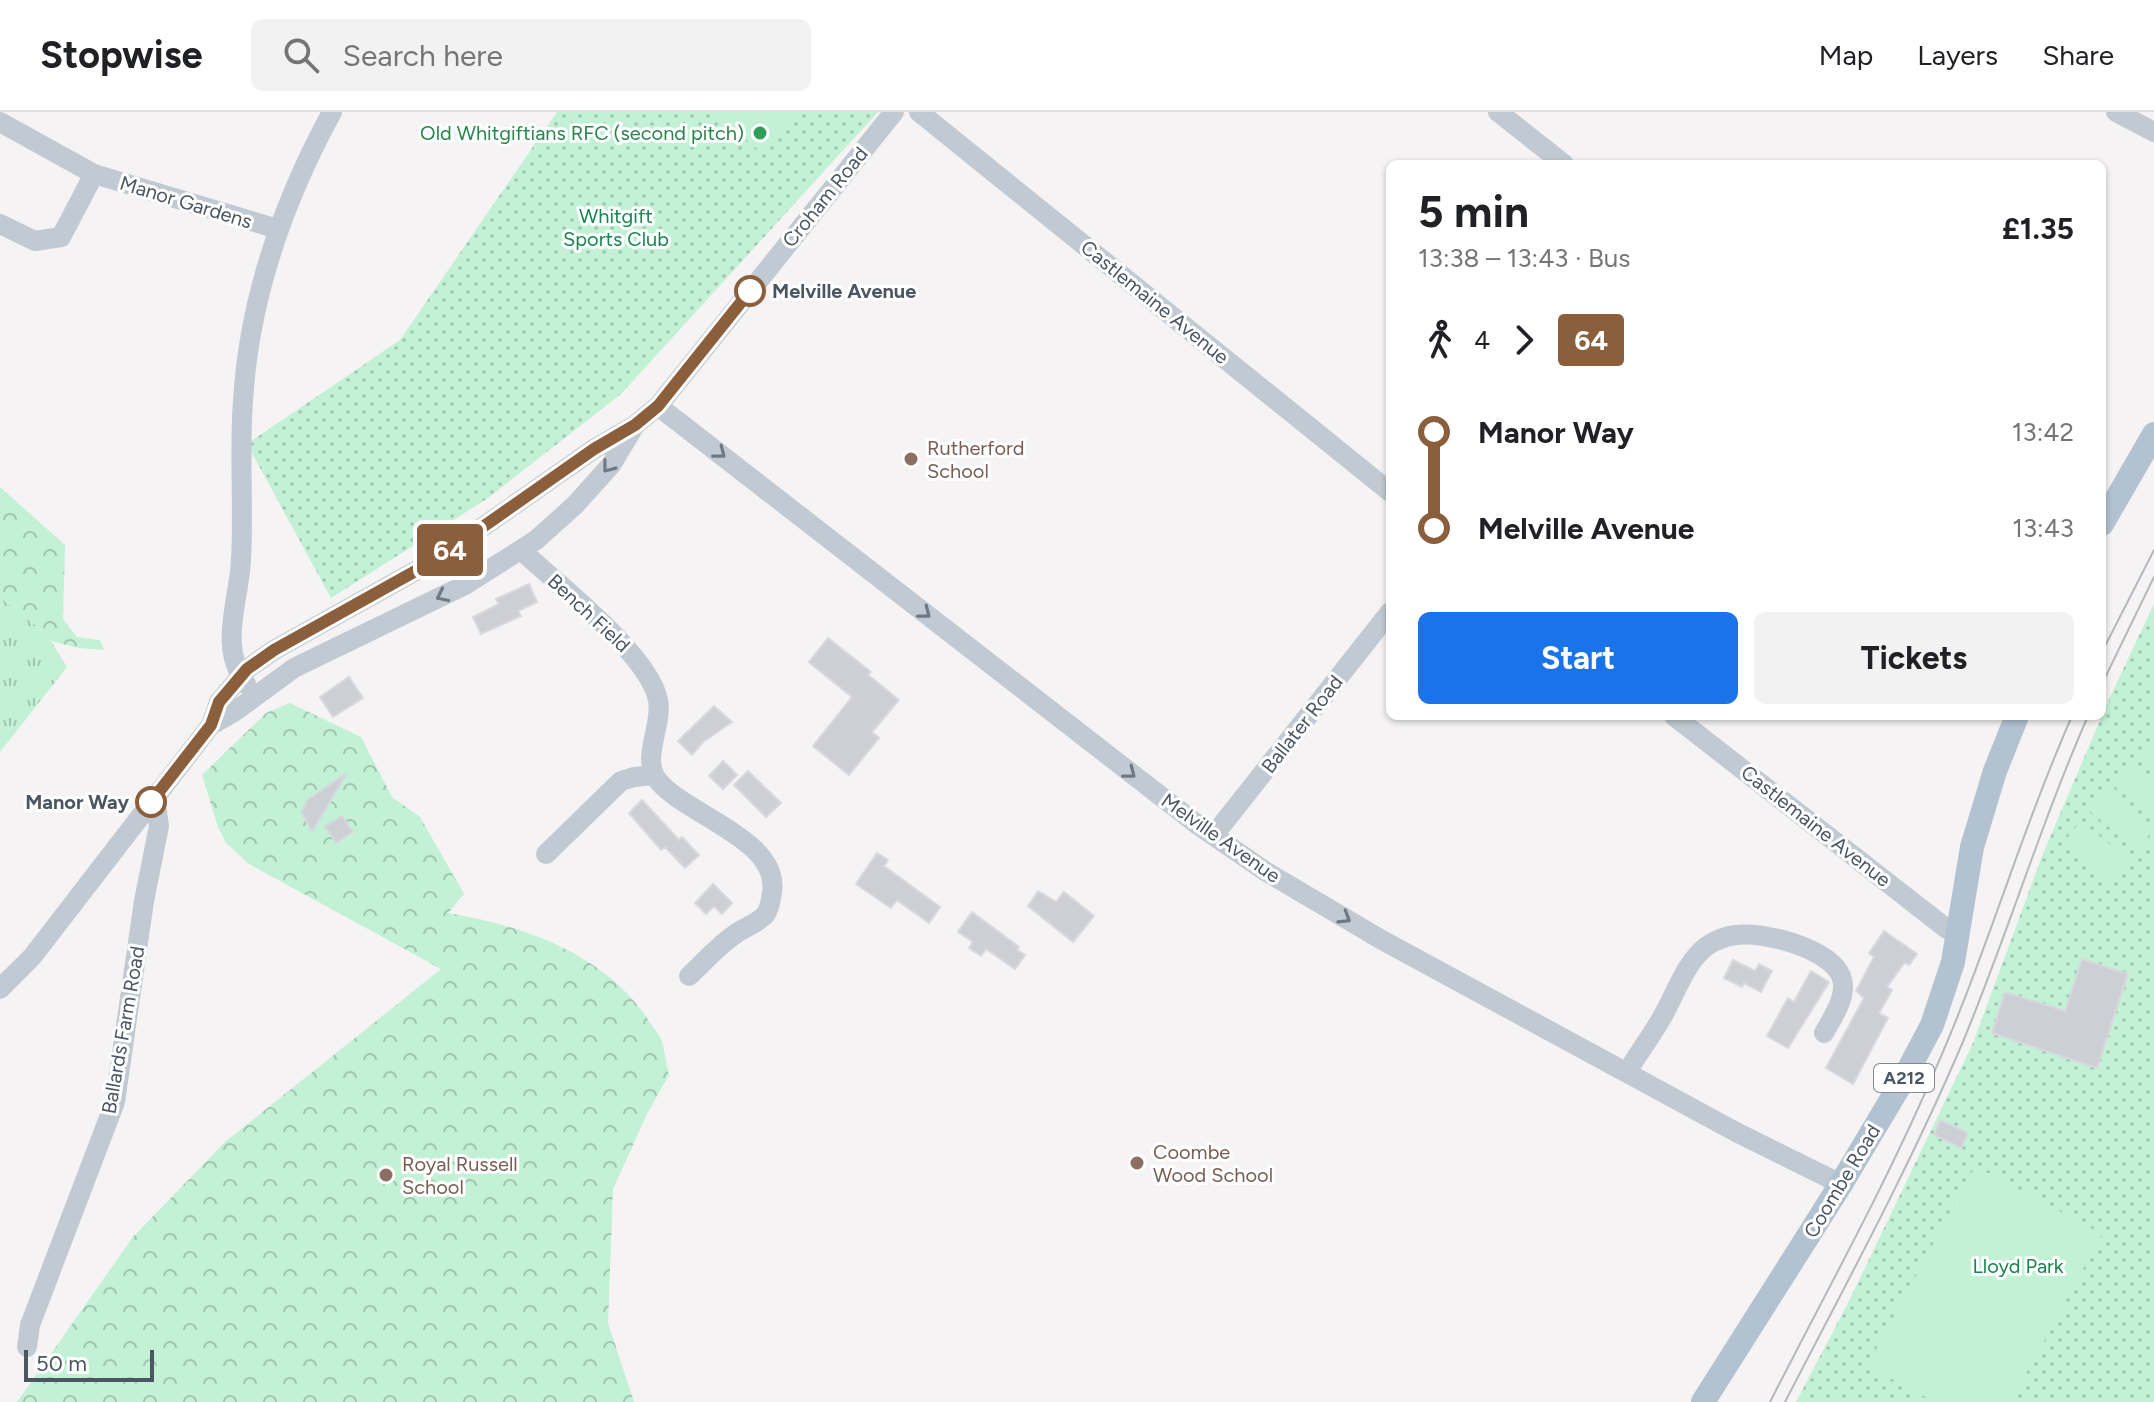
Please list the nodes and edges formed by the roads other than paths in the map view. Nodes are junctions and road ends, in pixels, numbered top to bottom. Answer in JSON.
{"nodes":[{"id":1,"x":332,"y":112,"type":"edge"},
{"id":2,"x":894,"y":112,"type":"edge"},
{"id":3,"x":919,"y":112,"type":"edge"},
{"id":4,"x":1498,"y":112,"type":"edge"},
{"id":5,"x":2116,"y":112,"type":"edge"},
{"id":6,"x":0,"y":122,"type":"edge"},
{"id":7,"x":2154,"y":132,"type":"edge"},
{"id":8,"x":1559,"y":160,"type":"edge"},
{"id":9,"x":94,"y":174,"type":"junction"},
{"id":10,"x":0,"y":224,"type":"edge"},
{"id":11,"x":278,"y":229,"type":"junction"},
{"id":12,"x":658,"y":406,"type":"junction"},
{"id":13,"x":635,"y":425,"type":"junction"},
{"id":14,"x":2154,"y":434,"type":"edge"},
{"id":15,"x":1386,"y":489,"type":"edge"},
{"id":16,"x":2106,"y":517,"type":"edge"},
{"id":17,"x":521,"y":550,"type":"junction"},
{"id":18,"x":1386,"y":617,"type":"edge"},
{"id":19,"x":241,"y":677,"type":"junction"},
{"id":20,"x":254,"y":695,"type":"junction"},
{"id":21,"x":1679,"y":720,"type":"edge"},
{"id":22,"x":2015,"y":720,"type":"edge"},
{"id":23,"x":211,"y":725,"type":"junction"},
{"id":24,"x":654,"y":775,"type":"junction"},
{"id":25,"x":155,"y":797,"type":"junction"},
{"id":26,"x":1214,"y":835,"type":"junction"},
{"id":27,"x":546,"y":854,"type":"dead end"},
{"id":28,"x":1958,"y":934,"type":"junction"},
{"id":29,"x":689,"y":976,"type":"dead end"},
{"id":30,"x":0,"y":989,"type":"edge"},
{"id":31,"x":1824,"y":1033,"type":"dead end"},
{"id":32,"x":1628,"y":1071,"type":"junction"},
{"id":33,"x":1841,"y":1184,"type":"junction"},
{"id":34,"x":27,"y":1347,"type":"dead end"},
{"id":35,"x":1703,"y":1402,"type":"edge"}],
"edges":[{"from":1,"to":11,"type":"street"},
{"from":2,"to":12,"type":"street","name":"Croham Road"},
{"from":3,"to":15,"type":"street","name":"Castlemaine Avenue"},
{"from":4,"to":8,"type":"street"},
{"from":5,"to":7,"type":"street"},
{"from":6,"to":9,"type":"street","name":"Manor Gardens"},
{"from":9,"to":10,"type":"street","name":"Manor Gardens"},
{"from":9,"to":11,"type":"street","name":"Manor Gardens"},
{"from":11,"to":19,"type":"street"},
{"from":12,"to":13,"type":"street","name":"Croham Road"},
{"from":12,"to":26,"type":"street","name":"Melville Avenue","one_way":true},
{"from":13,"to":17,"type":"street","name":"Croham Road","one_way":true},
{"from":13,"to":19,"type":"street"},
{"from":14,"to":16,"type":"main road"},
{"from":17,"to":20,"type":"street","name":"Croham Road","one_way":true},
{"from":17,"to":24,"type":"street","name":"Bench Field"},
{"from":18,"to":26,"type":"street","name":"Ballater Road"},
{"from":19,"to":20,"type":"street"},
{"from":19,"to":23,"type":"street"},
{"from":20,"to":23,"type":"street","name":"Croham Road"},
{"from":21,"to":28,"type":"street","name":"Castlemaine Avenue"},
{"from":22,"to":28,"type":"main road","name":"Coombe Road","number":"A212"},
{"from":23,"to":25,"type":"street"},
{"from":24,"to":27,"type":"street"},
{"from":24,"to":29,"type":"street"},
{"from":25,"to":30,"type":"street"},
{"from":25,"to":34,"type":"street","name":"Ballards Farm Road"},
{"from":26,"to":32,"type":"street","name":"Melville Avenue","one_way":true},
{"from":28,"to":33,"type":"main road","name":"Coombe Road","number":"A212"},
{"from":31,"to":32,"type":"street"},
{"from":32,"to":33,"type":"street","name":"Melville Avenue"},
{"from":33,"to":35,"type":"main road","name":"Coombe Road","number":"A212"}]}
